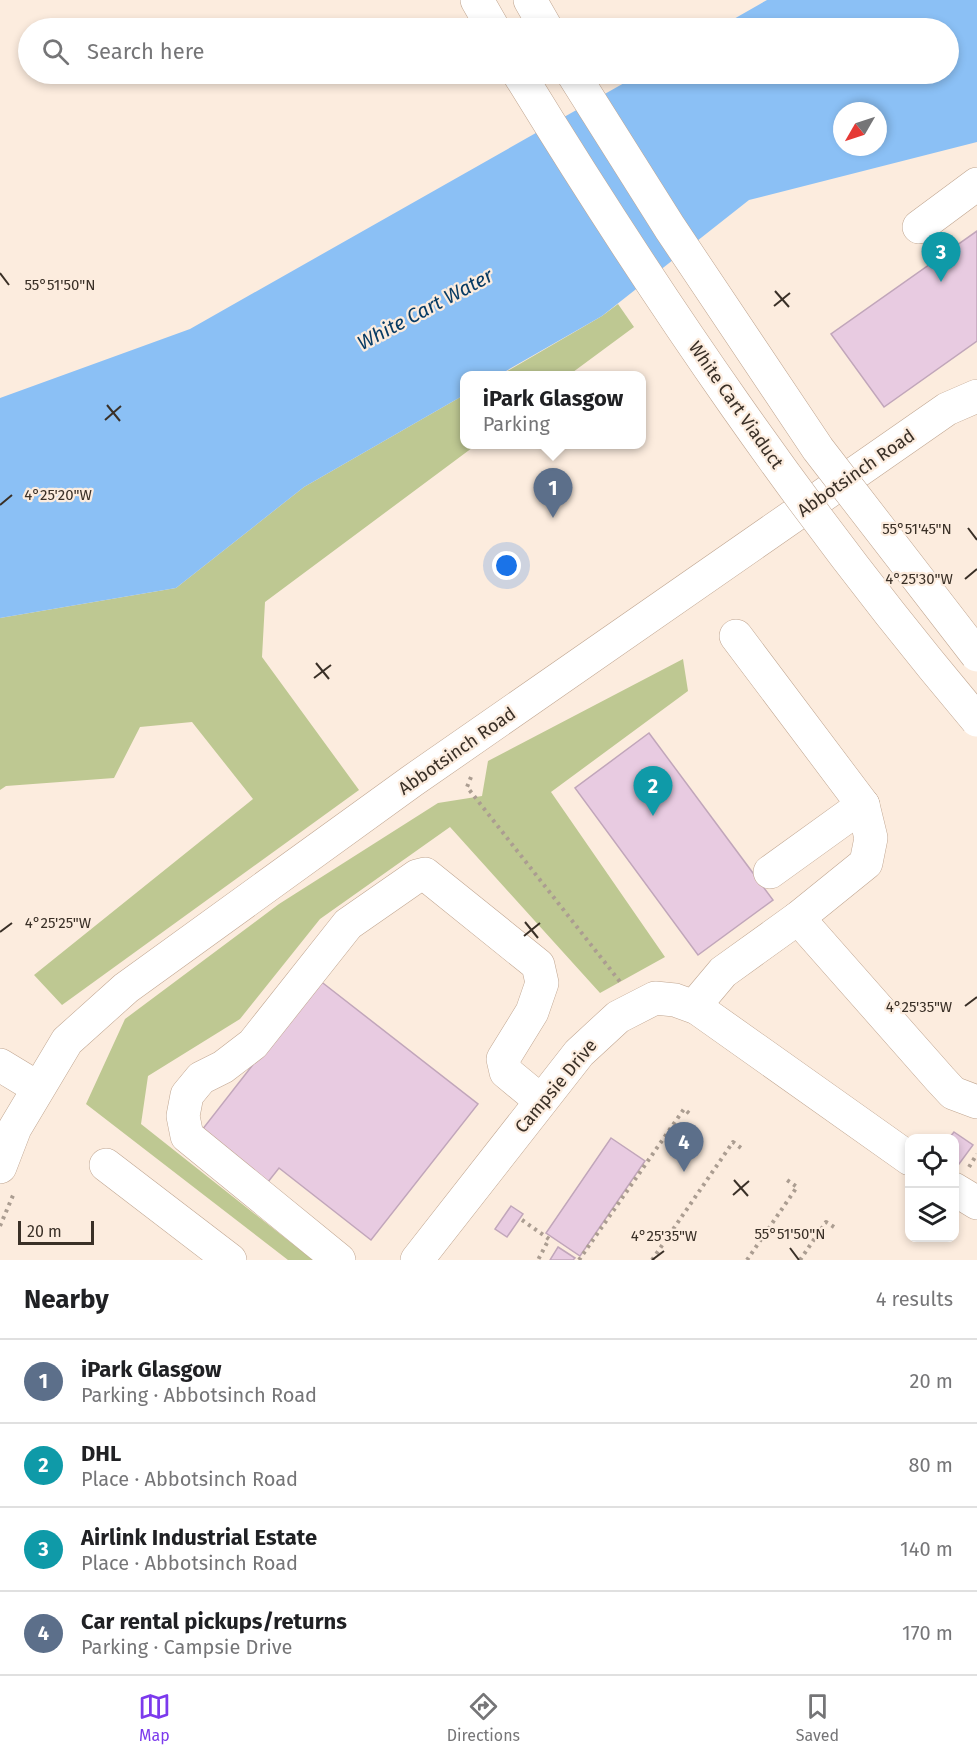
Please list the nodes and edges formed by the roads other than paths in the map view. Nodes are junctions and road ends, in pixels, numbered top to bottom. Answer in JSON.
{"nodes":[{"id":1,"x":477,"y":0,"type":"edge"},
{"id":2,"x":530,"y":0,"type":"edge"},
{"id":3,"x":487,"y":18,"type":"edge"},
{"id":4,"x":540,"y":18,"type":"edge"},
{"id":5,"x":525,"y":84,"type":"edge"},
{"id":6,"x":579,"y":84,"type":"edge"},
{"id":7,"x":977,"y":184,"type":"edge"},
{"id":8,"x":919,"y":227,"type":"dead end"},
{"id":9,"x":977,"y":396,"type":"edge"},
{"id":10,"x":736,"y":636,"type":"dead end"},
{"id":11,"x":977,"y":655,"type":"edge"},
{"id":12,"x":977,"y":720,"type":"edge"},
{"id":13,"x":863,"y":805,"type":"junction"},
{"id":14,"x":770,"y":872,"type":"dead end"},
{"id":15,"x":798,"y":918,"type":"junction"},
{"id":16,"x":697,"y":1008,"type":"junction"},
{"id":17,"x":0,"y":1065,"type":"edge"},
{"id":18,"x":38,"y":1088,"type":"junction"},
{"id":19,"x":541,"y":1101,"type":"junction"},
{"id":20,"x":977,"y":1102,"type":"edge"},
{"id":21,"x":905,"y":1155,"type":"edge"},
{"id":22,"x":106,"y":1165,"type":"dead end"},
{"id":23,"x":8,"y":1177,"type":"edge"},
{"id":24,"x":230,"y":1260,"type":"edge"},
{"id":25,"x":339,"y":1260,"type":"edge"},
{"id":26,"x":417,"y":1260,"type":"edge"}],
"edges":[{"from":1,"to":3,"type":"main road"},
{"from":2,"to":4,"type":"main road"},
{"from":5,"to":12,"type":"main road","name":"White Cart Viaduct","bridge":true},
{"from":6,"to":11,"type":"main road","bridge":true},
{"from":7,"to":8,"type":"main road"},
{"from":9,"to":18,"type":"main road","name":"Abbotsinch Road"},
{"from":10,"to":13,"type":"main road"},
{"from":13,"to":14,"type":"main road"},
{"from":13,"to":15,"type":"main road"},
{"from":15,"to":16,"type":"main road"},
{"from":15,"to":20,"type":"main road"},
{"from":16,"to":19,"type":"main road","name":"Campsie Drive"},
{"from":16,"to":21,"type":"main road","name":"Campsie Drive"},
{"from":17,"to":18,"type":"main road"},
{"from":18,"to":23,"type":"main road","name":"Abbotsinch Road"},
{"from":19,"to":25,"type":"main road"},
{"from":19,"to":26,"type":"main road","name":"Campsie Drive"},
{"from":22,"to":24,"type":"main road"}]}
